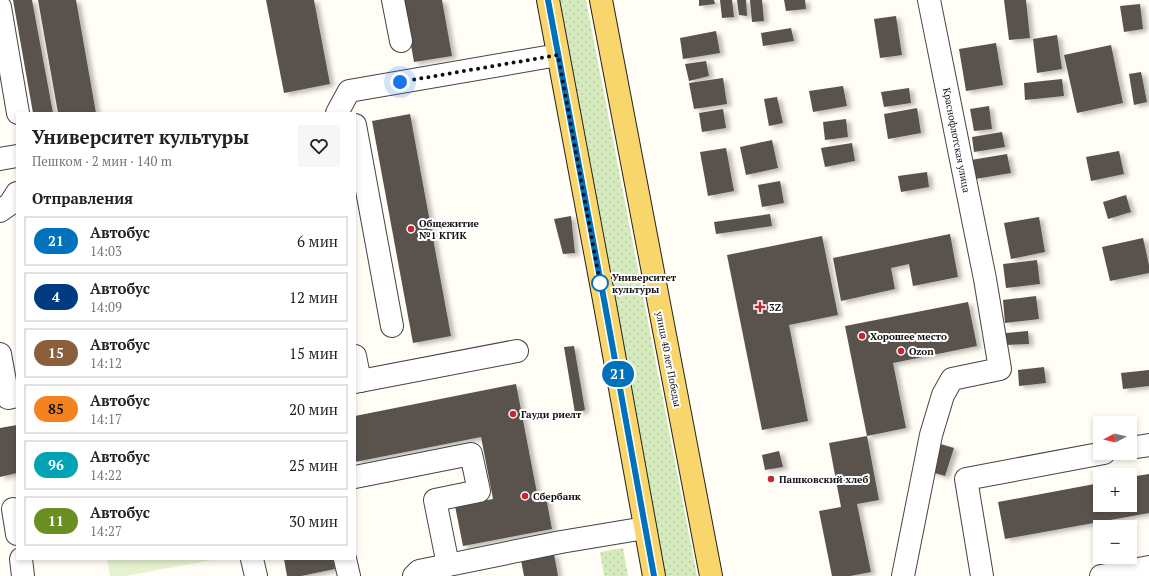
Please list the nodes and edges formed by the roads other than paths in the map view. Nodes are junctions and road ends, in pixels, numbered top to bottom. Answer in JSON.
{"nodes":[{"id":1,"x":393,"y":0,"type":"edge"},
{"id":2,"x":548,"y":0,"type":"edge"},
{"id":3,"x":601,"y":0,"type":"edge"},
{"id":4,"x":929,"y":0,"type":"edge"},
{"id":5,"x":0,"y":7,"type":"edge"},
{"id":6,"x":401,"y":41,"type":"dead end"},
{"id":7,"x":558,"y":55,"type":"junction"},
{"id":8,"x":5,"y":61,"type":"edge"},
{"id":9,"x":349,"y":91,"type":"junction"},
{"id":10,"x":18,"y":112,"type":"edge"},
{"id":11,"x":338,"y":112,"type":"edge"},
{"id":12,"x":353,"y":112,"type":"edge"},
{"id":13,"x":356,"y":130,"type":"edge"},
{"id":14,"x":16,"y":156,"type":"edge"},
{"id":15,"x":0,"y":159,"type":"edge"},
{"id":16,"x":16,"y":195,"type":"edge"},
{"id":17,"x":0,"y":211,"type":"edge"},
{"id":18,"x":392,"y":326,"type":"dead end"},
{"id":19,"x":517,"y":351,"type":"dead end"},
{"id":20,"x":0,"y":354,"type":"edge"},
{"id":21,"x":356,"y":369,"type":"edge"},
{"id":22,"x":357,"y":382,"type":"edge"},
{"id":23,"x":16,"y":396,"type":"edge"},
{"id":24,"x":1149,"y":444,"type":"edge"},
{"id":25,"x":1137,"y":447,"type":"edge"},
{"id":26,"x":1093,"y":455,"type":"edge"},
{"id":27,"x":356,"y":477,"type":"edge"},
{"id":28,"x":10,"y":509,"type":"edge"},
{"id":29,"x":645,"y":528,"type":"junction"},
{"id":30,"x":16,"y":530,"type":"edge"},
{"id":31,"x":21,"y":560,"type":"edge"},
{"id":32,"x":252,"y":560,"type":"edge"},
{"id":33,"x":346,"y":560,"type":"edge"},
{"id":34,"x":448,"y":565,"type":"junction"},
{"id":35,"x":1149,"y":567,"type":"edge"},
{"id":36,"x":23,"y":576,"type":"edge"},
{"id":37,"x":256,"y":576,"type":"edge"},
{"id":38,"x":349,"y":576,"type":"edge"},
{"id":39,"x":414,"y":576,"type":"edge"},
{"id":40,"x":654,"y":576,"type":"edge"},
{"id":41,"x":711,"y":576,"type":"edge"},
{"id":42,"x":902,"y":576,"type":"edge"},
{"id":43,"x":982,"y":576,"type":"edge"},
{"id":44,"x":1101,"y":576,"type":"edge"}],
"edges":[{"from":1,"to":6,"type":"street"},
{"from":2,"to":7,"type":"main road"},
{"from":3,"to":41,"type":"main road","name":"улица 40 лет Победы"},
{"from":4,"to":42,"type":"street","name":"Краснофлотская улица"},
{"from":5,"to":8,"type":"street"},
{"from":7,"to":9,"type":"street"},
{"from":7,"to":29,"type":"main road"},
{"from":8,"to":10,"type":"street"},
{"from":9,"to":11,"type":"street"},
{"from":9,"to":12,"type":"street"},
{"from":13,"to":18,"type":"street"},
{"from":14,"to":15,"type":"street"},
{"from":16,"to":17,"type":"street"},
{"from":19,"to":22,"type":"street"},
{"from":20,"to":23,"type":"street"},
{"from":21,"to":22,"type":"street"},
{"from":24,"to":25,"type":"street"},
{"from":26,"to":43,"type":"street"},
{"from":27,"to":34,"type":"street"},
{"from":28,"to":30,"type":"street"},
{"from":29,"to":34,"type":"street"},
{"from":29,"to":40,"type":"main road"},
{"from":31,"to":36,"type":"street"},
{"from":32,"to":37,"type":"street"},
{"from":33,"to":38,"type":"street"},
{"from":34,"to":39,"type":"street"},
{"from":35,"to":44,"type":"street"}]}
